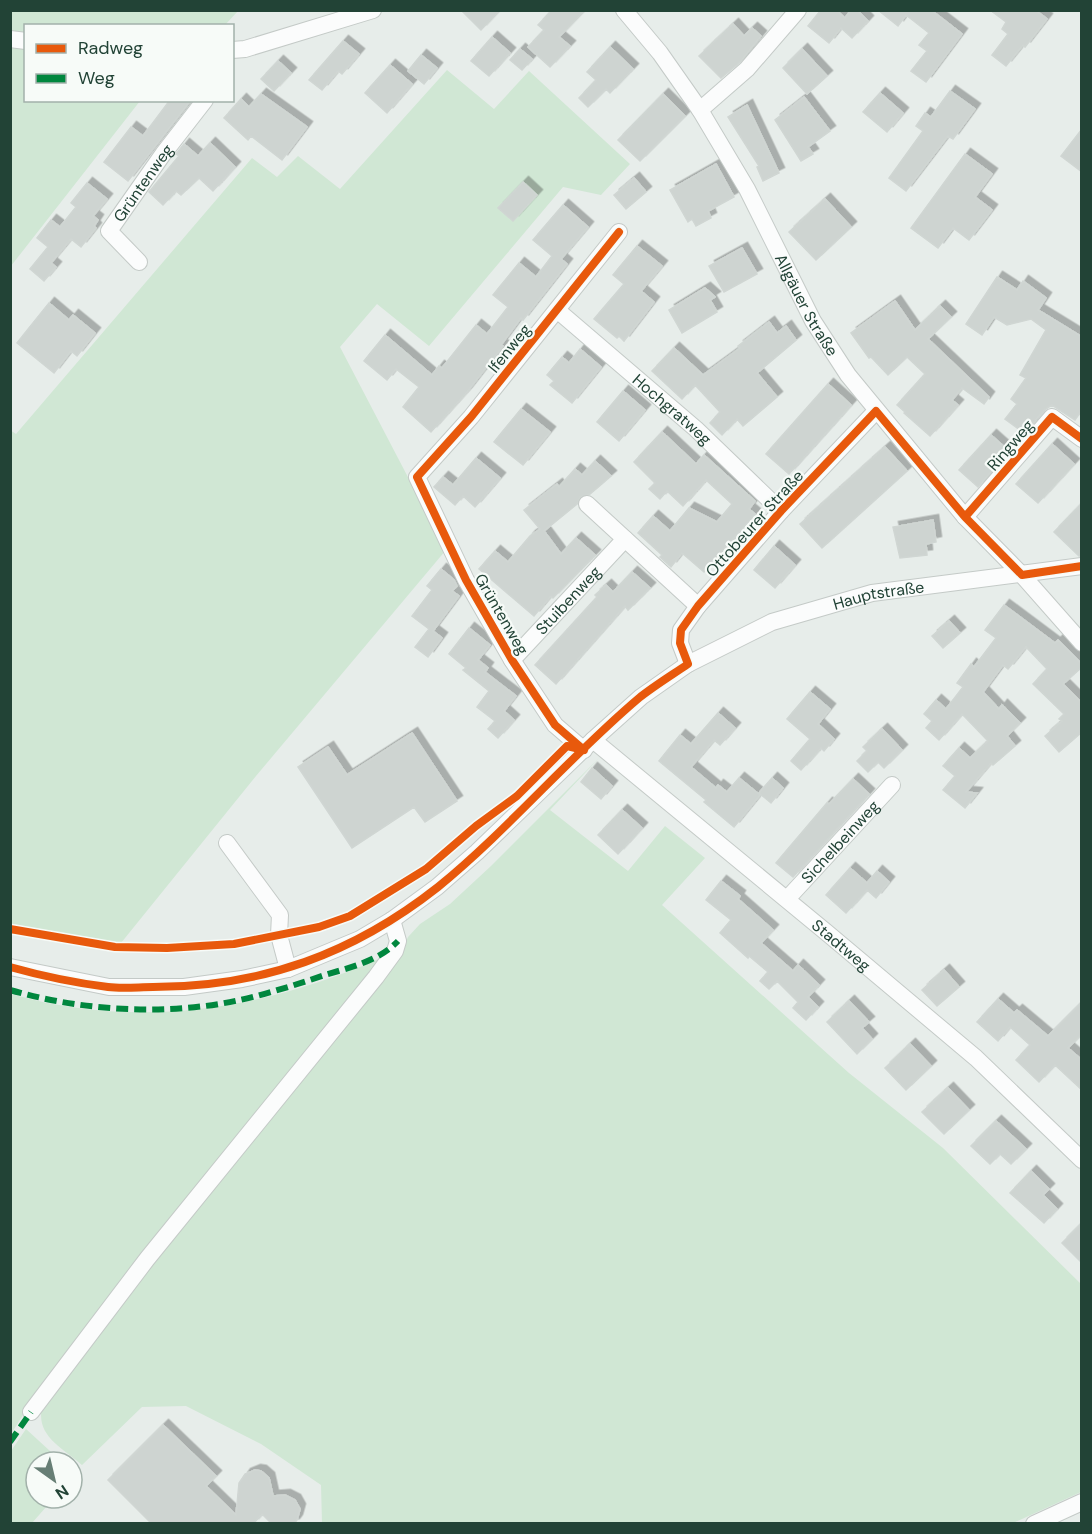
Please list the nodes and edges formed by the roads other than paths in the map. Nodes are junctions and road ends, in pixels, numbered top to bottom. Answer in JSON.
{"nodes":[{"id":1,"x":373,"y":10,"type":"edge"},
{"id":2,"x":624,"y":10,"type":"edge"},
{"id":3,"x":798,"y":10,"type":"edge"},
{"id":4,"x":239,"y":50,"type":"edge"},
{"id":5,"x":203,"y":102,"type":"edge"},
{"id":6,"x":700,"y":110,"type":"junction"},
{"id":7,"x":619,"y":232,"type":"dead end"},
{"id":8,"x":139,"y":262,"type":"dead end"},
{"id":9,"x":557,"y":310,"type":"junction"},
{"id":10,"x":876,"y":411,"type":"junction"},
{"id":11,"x":1082,"y":439,"type":"edge"},
{"id":12,"x":417,"y":477,"type":"joint"},
{"id":13,"x":587,"y":504,"type":"dead end"},
{"id":14,"x":781,"y":512,"type":"junction"},
{"id":15,"x":964,"y":517,"type":"junction"},
{"id":16,"x":625,"y":539,"type":"junction"},
{"id":17,"x":1082,"y":566,"type":"edge"},
{"id":18,"x":1022,"y":575,"type":"junction"},
{"id":19,"x":698,"y":606,"type":"junction"},
{"id":20,"x":1082,"y":644,"type":"edge"},
{"id":21,"x":512,"y":660,"type":"junction"},
{"id":22,"x":688,"y":664,"type":"junction"},
{"id":23,"x":588,"y":745,"type":"junction"},
{"id":24,"x":892,"y":785,"type":"dead end"},
{"id":25,"x":227,"y":843,"type":"dead end"},
{"id":26,"x":787,"y":899,"type":"junction"},
{"id":27,"x":392,"y":920,"type":"junction"},
{"id":28,"x":10,"y":967,"type":"edge"},
{"id":29,"x":288,"y":969,"type":"junction"},
{"id":30,"x":1081,"y":1159,"type":"edge"},
{"id":31,"x":31,"y":1412,"type":"dead end"},
{"id":32,"x":1082,"y":1502,"type":"edge"},
{"id":33,"x":1034,"y":1524,"type":"edge"}],
"edges":[{"from":1,"to":4,"type":"street"},
{"from":2,"to":6,"type":"street","name":"Allgäuer Straße"},
{"from":3,"to":6,"type":"street"},
{"from":5,"to":8,"type":"street","name":"Grüntenweg"},
{"from":6,"to":10,"type":"street","name":"Allgäuer Straße"},
{"from":7,"to":9,"type":"street","name":"Ifenweg"},
{"from":9,"to":12,"type":"street","name":"Ifenweg"},
{"from":9,"to":14,"type":"street","name":"Hochgratweg"},
{"from":10,"to":14,"type":"street","name":"Ottobeurer Straße"},
{"from":10,"to":15,"type":"street","name":"Allgäuer Straße"},
{"from":11,"to":15,"type":"street","name":"Ringweg"},
{"from":12,"to":21,"type":"street","name":"Grüntenweg"},
{"from":13,"to":16,"type":"street"},
{"from":14,"to":19,"type":"street","name":"Ottobeurer Straße"},
{"from":15,"to":18,"type":"street","name":"Allgäuer Straße"},
{"from":16,"to":19,"type":"street"},
{"from":16,"to":21,"type":"street","name":"Stuibenweg"},
{"from":17,"to":18,"type":"street","name":"Hauptstraße"},
{"from":18,"to":20,"type":"street","name":"Allgäuer Straße"},
{"from":18,"to":22,"type":"street","name":"Hauptstraße"},
{"from":19,"to":22,"type":"street","name":"Ottobeurer Straße"},
{"from":21,"to":23,"type":"street","name":"Grüntenweg"},
{"from":22,"to":23,"type":"street","name":"Hauptstraße"},
{"from":23,"to":26,"type":"street","name":"Stadtweg"},
{"from":23,"to":27,"type":"street","name":"Hauptstraße"},
{"from":24,"to":26,"type":"street","name":"Sichelbeinweg"},
{"from":25,"to":29,"type":"street"},
{"from":26,"to":30,"type":"street","name":"Stadtweg"},
{"from":27,"to":29,"type":"street","name":"Hauptstraße"},
{"from":27,"to":31,"type":"street"},
{"from":28,"to":29,"type":"street","name":"Hauptstraße"},
{"from":32,"to":33,"type":"street"}]}
